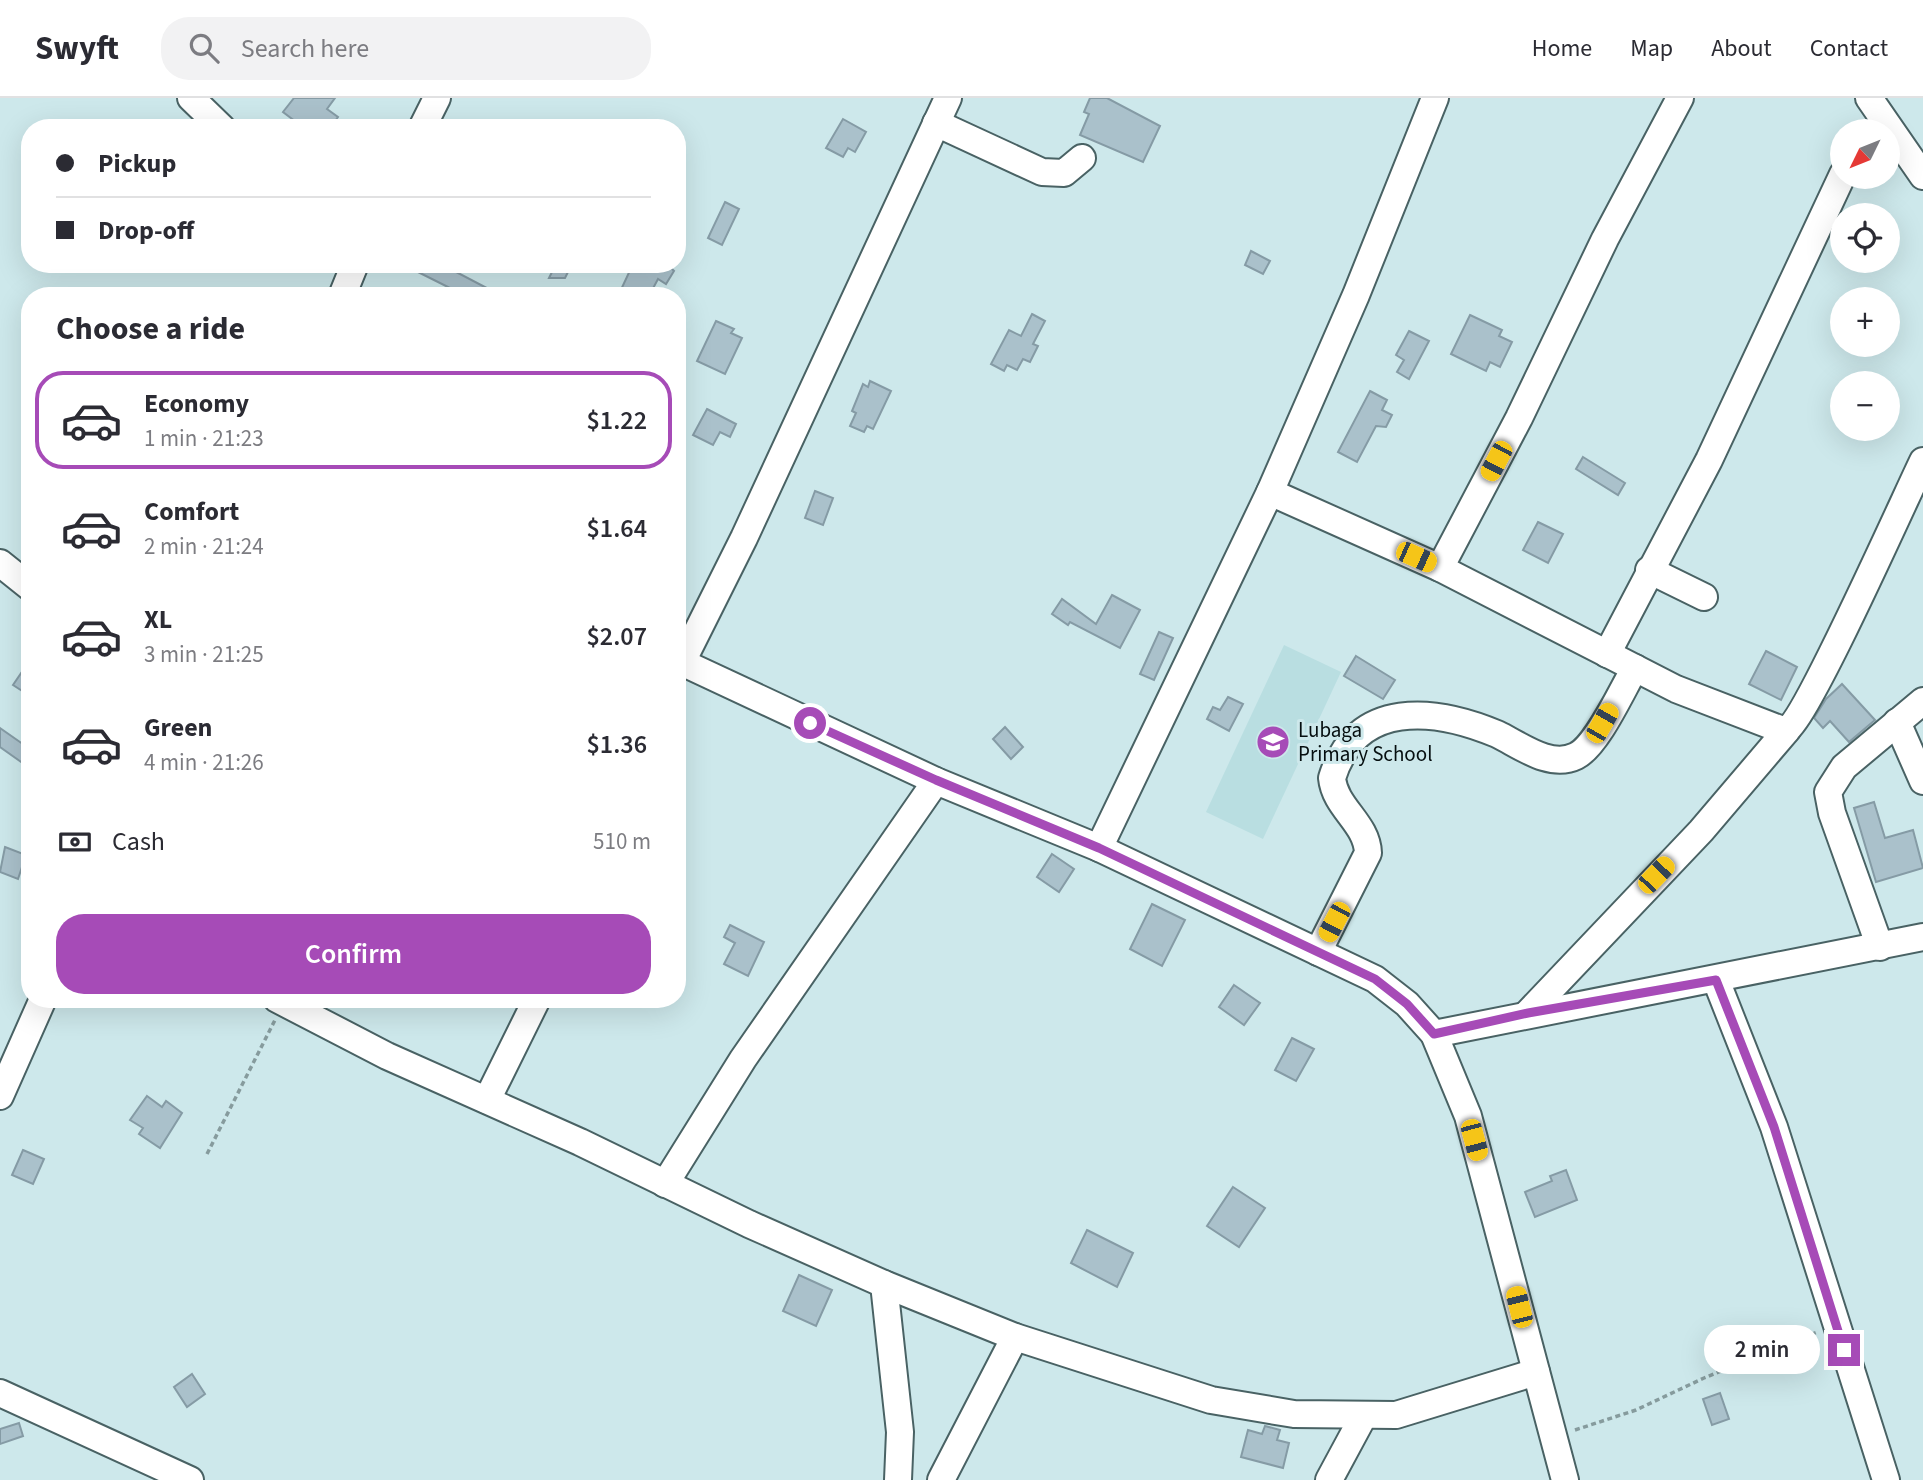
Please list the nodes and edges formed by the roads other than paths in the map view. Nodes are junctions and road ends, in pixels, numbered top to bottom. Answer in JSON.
{"nodes":[{"id":1,"x":191,"y":98,"type":"edge"},
{"id":2,"x":437,"y":98,"type":"edge"},
{"id":3,"x":948,"y":98,"type":"edge"},
{"id":4,"x":1434,"y":98,"type":"edge"},
{"id":5,"x":1680,"y":98,"type":"edge"},
{"id":6,"x":1872,"y":102,"type":"edge"},
{"id":7,"x":213,"y":119,"type":"edge"},
{"id":8,"x":426,"y":119,"type":"edge"},
{"id":9,"x":1867,"y":119,"type":"edge"},
{"id":10,"x":936,"y":123,"type":"junction"},
{"id":11,"x":1082,"y":158,"type":"dead end"},
{"id":12,"x":1923,"y":176,"type":"edge"},
{"id":13,"x":1836,"y":189,"type":"edge"},
{"id":14,"x":1923,"y":461,"type":"edge"},
{"id":15,"x":1270,"y":492,"type":"junction"},
{"id":16,"x":0,"y":563,"type":"edge"},
{"id":17,"x":1440,"y":568,"type":"junction"},
{"id":18,"x":1649,"y":570,"type":"junction"},
{"id":19,"x":21,"y":580,"type":"edge"},
{"id":20,"x":1704,"y":597,"type":"dead end"},
{"id":21,"x":686,"y":649,"type":"edge"},
{"id":22,"x":1607,"y":654,"type":"junction"},
{"id":23,"x":686,"y":664,"type":"edge"},
{"id":24,"x":1635,"y":668,"type":"junction"},
{"id":25,"x":1923,"y":701,"type":"edge"},
{"id":26,"x":1897,"y":722,"type":"junction"},
{"id":27,"x":1787,"y":730,"type":"junction"},
{"id":28,"x":936,"y":780,"type":"junction"},
{"id":29,"x":1923,"y":781,"type":"edge"},
{"id":30,"x":1099,"y":848,"type":"junction"},
{"id":31,"x":1923,"y":937,"type":"edge"},
{"id":32,"x":1880,"y":947,"type":"junction"},
{"id":33,"x":1318,"y":952,"type":"junction"},
{"id":34,"x":1716,"y":980,"type":"junction"},
{"id":35,"x":39,"y":1008,"type":"edge"},
{"id":36,"x":315,"y":1008,"type":"edge"},
{"id":37,"x":533,"y":1008,"type":"edge"},
{"id":38,"x":1528,"y":1013,"type":"junction"},
{"id":39,"x":1434,"y":1034,"type":"junction"},
{"id":40,"x":0,"y":1096,"type":"edge"},
{"id":41,"x":487,"y":1100,"type":"junction"},
{"id":42,"x":665,"y":1184,"type":"junction"},
{"id":43,"x":884,"y":1284,"type":"junction"},
{"id":44,"x":1015,"y":1337,"type":"junction"},
{"id":45,"x":1536,"y":1372,"type":"junction"},
{"id":46,"x":0,"y":1393,"type":"edge"},
{"id":47,"x":1364,"y":1415,"type":"junction"},
{"id":48,"x":190,"y":1480,"type":"edge"},
{"id":49,"x":898,"y":1480,"type":"edge"},
{"id":50,"x":941,"y":1480,"type":"edge"},
{"id":51,"x":1329,"y":1480,"type":"edge"},
{"id":52,"x":1565,"y":1480,"type":"edge"},
{"id":53,"x":1886,"y":1480,"type":"edge"}],
"edges":[{"from":1,"to":7,"type":"street"},
{"from":2,"to":8,"type":"street"},
{"from":3,"to":10,"type":"street"},
{"from":4,"to":15,"type":"street"},
{"from":5,"to":17,"type":"street"},
{"from":6,"to":9,"type":"street"},
{"from":6,"to":12,"type":"street"},
{"from":10,"to":11,"type":"street"},
{"from":10,"to":21,"type":"street"},
{"from":13,"to":18,"type":"street"},
{"from":14,"to":27,"type":"street"},
{"from":15,"to":17,"type":"street"},
{"from":15,"to":30,"type":"street"},
{"from":16,"to":19,"type":"street"},
{"from":17,"to":22,"type":"street"},
{"from":18,"to":20,"type":"street"},
{"from":18,"to":22,"type":"street"},
{"from":22,"to":24,"type":"street"},
{"from":23,"to":28,"type":"street"},
{"from":24,"to":27,"type":"street"},
{"from":24,"to":33,"type":"street"},
{"from":25,"to":26,"type":"street"},
{"from":26,"to":29,"type":"street"},
{"from":26,"to":32,"type":"street"},
{"from":27,"to":38,"type":"street"},
{"from":28,"to":30,"type":"street"},
{"from":28,"to":42,"type":"street"},
{"from":30,"to":33,"type":"street"},
{"from":31,"to":32,"type":"street"},
{"from":32,"to":34,"type":"street"},
{"from":33,"to":39,"type":"street"},
{"from":34,"to":38,"type":"street"},
{"from":34,"to":53,"type":"street"},
{"from":35,"to":40,"type":"street"},
{"from":36,"to":41,"type":"street"},
{"from":37,"to":41,"type":"street"},
{"from":38,"to":39,"type":"street"},
{"from":39,"to":45,"type":"street"},
{"from":41,"to":42,"type":"street"},
{"from":42,"to":43,"type":"street"},
{"from":43,"to":44,"type":"street"},
{"from":43,"to":49,"type":"street"},
{"from":44,"to":47,"type":"street"},
{"from":44,"to":50,"type":"street"},
{"from":45,"to":47,"type":"street"},
{"from":45,"to":52,"type":"street"},
{"from":46,"to":48,"type":"street"},
{"from":47,"to":51,"type":"street"}]}
